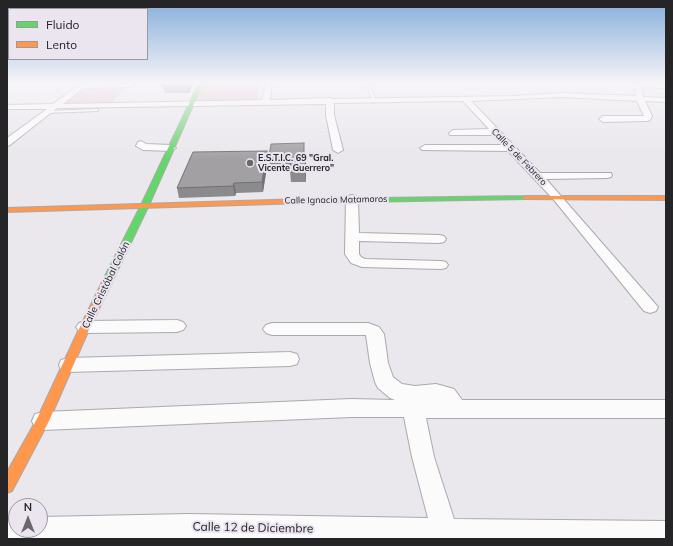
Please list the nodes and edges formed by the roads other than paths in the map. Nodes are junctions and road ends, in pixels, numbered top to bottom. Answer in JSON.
{"nodes":[{"id":1,"x":39,"y":108,"type":"edge"},
{"id":2,"x":61,"y":108,"type":"edge"},
{"id":3,"x":188,"y":108,"type":"edge"},
{"id":4,"x":330,"y":108,"type":"edge"},
{"id":5,"x":474,"y":108,"type":"edge"},
{"id":6,"x":644,"y":108,"type":"edge"},
{"id":7,"x":50,"y":109,"type":"junction"},
{"id":8,"x":97,"y":110,"type":"dead end"},
{"id":9,"x":603,"y":119,"type":"dead end"},
{"id":10,"x":7,"y":132,"type":"edge"},
{"id":11,"x":20,"y":132,"type":"junction"},
{"id":12,"x":496,"y":132,"type":"junction"},
{"id":13,"x":453,"y":133,"type":"dead end"},
{"id":14,"x":7,"y":143,"type":"edge"},
{"id":15,"x":141,"y":144,"type":"dead end"},
{"id":16,"x":171,"y":148,"type":"junction"},
{"id":17,"x":425,"y":148,"type":"dead end"},
{"id":18,"x":511,"y":148,"type":"junction"},
{"id":19,"x":338,"y":150,"type":"dead end"},
{"id":20,"x":607,"y":175,"type":"dead end"},
{"id":21,"x":537,"y":176,"type":"junction"},
{"id":22,"x":558,"y":198,"type":"junction"},
{"id":23,"x":666,"y":198,"type":"edge"},
{"id":24,"x":352,"y":199,"type":"junction"},
{"id":25,"x":145,"y":205,"type":"junction"},
{"id":26,"x":7,"y":210,"type":"edge"},
{"id":27,"x":352,"y":237,"type":"junction"},
{"id":28,"x":438,"y":239,"type":"dead end"},
{"id":29,"x":441,"y":265,"type":"dead end"},
{"id":30,"x":650,"y":307,"type":"dead end"},
{"id":31,"x":177,"y":326,"type":"dead end"},
{"id":32,"x":85,"y":327,"type":"junction"},
{"id":33,"x":272,"y":328,"type":"dead end"},
{"id":34,"x":290,"y":359,"type":"dead end"},
{"id":35,"x":68,"y":365,"type":"junction"},
{"id":36,"x":413,"y":408,"type":"junction"},
{"id":37,"x":456,"y":408,"type":"junction"},
{"id":38,"x":666,"y":409,"type":"edge"},
{"id":39,"x":43,"y":421,"type":"junction"},
{"id":40,"x":7,"y":486,"type":"edge"},
{"id":41,"x":7,"y":531,"type":"edge"},
{"id":42,"x":448,"y":536,"type":"edge"},
{"id":43,"x":653,"y":536,"type":"edge"}],
"edges":[{"from":1,"to":7,"type":"street"},
{"from":2,"to":7,"type":"street"},
{"from":3,"to":16,"type":"main road","name":"Calle Cristóbal Colón"},
{"from":4,"to":19,"type":"street"},
{"from":5,"to":12,"type":"street","name":"Calle 5 de Febrero"},
{"from":6,"to":9,"type":"street"},
{"from":7,"to":8,"type":"lane"},
{"from":7,"to":11,"type":"street"},
{"from":10,"to":11,"type":"street"},
{"from":11,"to":14,"type":"street"},
{"from":12,"to":13,"type":"street"},
{"from":12,"to":18,"type":"street","name":"Calle 5 de Febrero"},
{"from":15,"to":16,"type":"street"},
{"from":16,"to":25,"type":"main road","name":"Calle Cristóbal Colón"},
{"from":17,"to":18,"type":"street"},
{"from":18,"to":21,"type":"street","name":"Calle 5 de Febrero"},
{"from":20,"to":21,"type":"street"},
{"from":21,"to":22,"type":"street","name":"Calle 5 de Febrero"},
{"from":22,"to":23,"type":"main road","name":"Calle Ignacio Matamoros"},
{"from":22,"to":24,"type":"main road","name":"Calle Ignacio Matamoros"},
{"from":22,"to":30,"type":"street","name":"Calle 5 de Febrero"},
{"from":24,"to":25,"type":"main road","name":"Calle Ignacio Matamoros"},
{"from":24,"to":27,"type":"street"},
{"from":25,"to":26,"type":"main road","name":"Calle Ignacio Matamoros"},
{"from":25,"to":32,"type":"main road","name":"Calle Cristóbal Colón"},
{"from":27,"to":28,"type":"street"},
{"from":27,"to":29,"type":"street"},
{"from":31,"to":32,"type":"street"},
{"from":32,"to":35,"type":"main road","name":"Calle Cristóbal Colón"},
{"from":33,"to":37,"type":"street"},
{"from":34,"to":35,"type":"street"},
{"from":35,"to":39,"type":"main road","name":"Calle Cristóbal Colón"},
{"from":36,"to":37,"type":"street"},
{"from":36,"to":39,"type":"street"},
{"from":36,"to":42,"type":"street"},
{"from":37,"to":38,"type":"street"},
{"from":39,"to":40,"type":"main road","name":"Calle Cristóbal Colón"},
{"from":41,"to":42,"type":"street","name":"Calle 12 de Diciembre"},
{"from":42,"to":43,"type":"street","name":"Calle 12 de Diciembre"}]}
